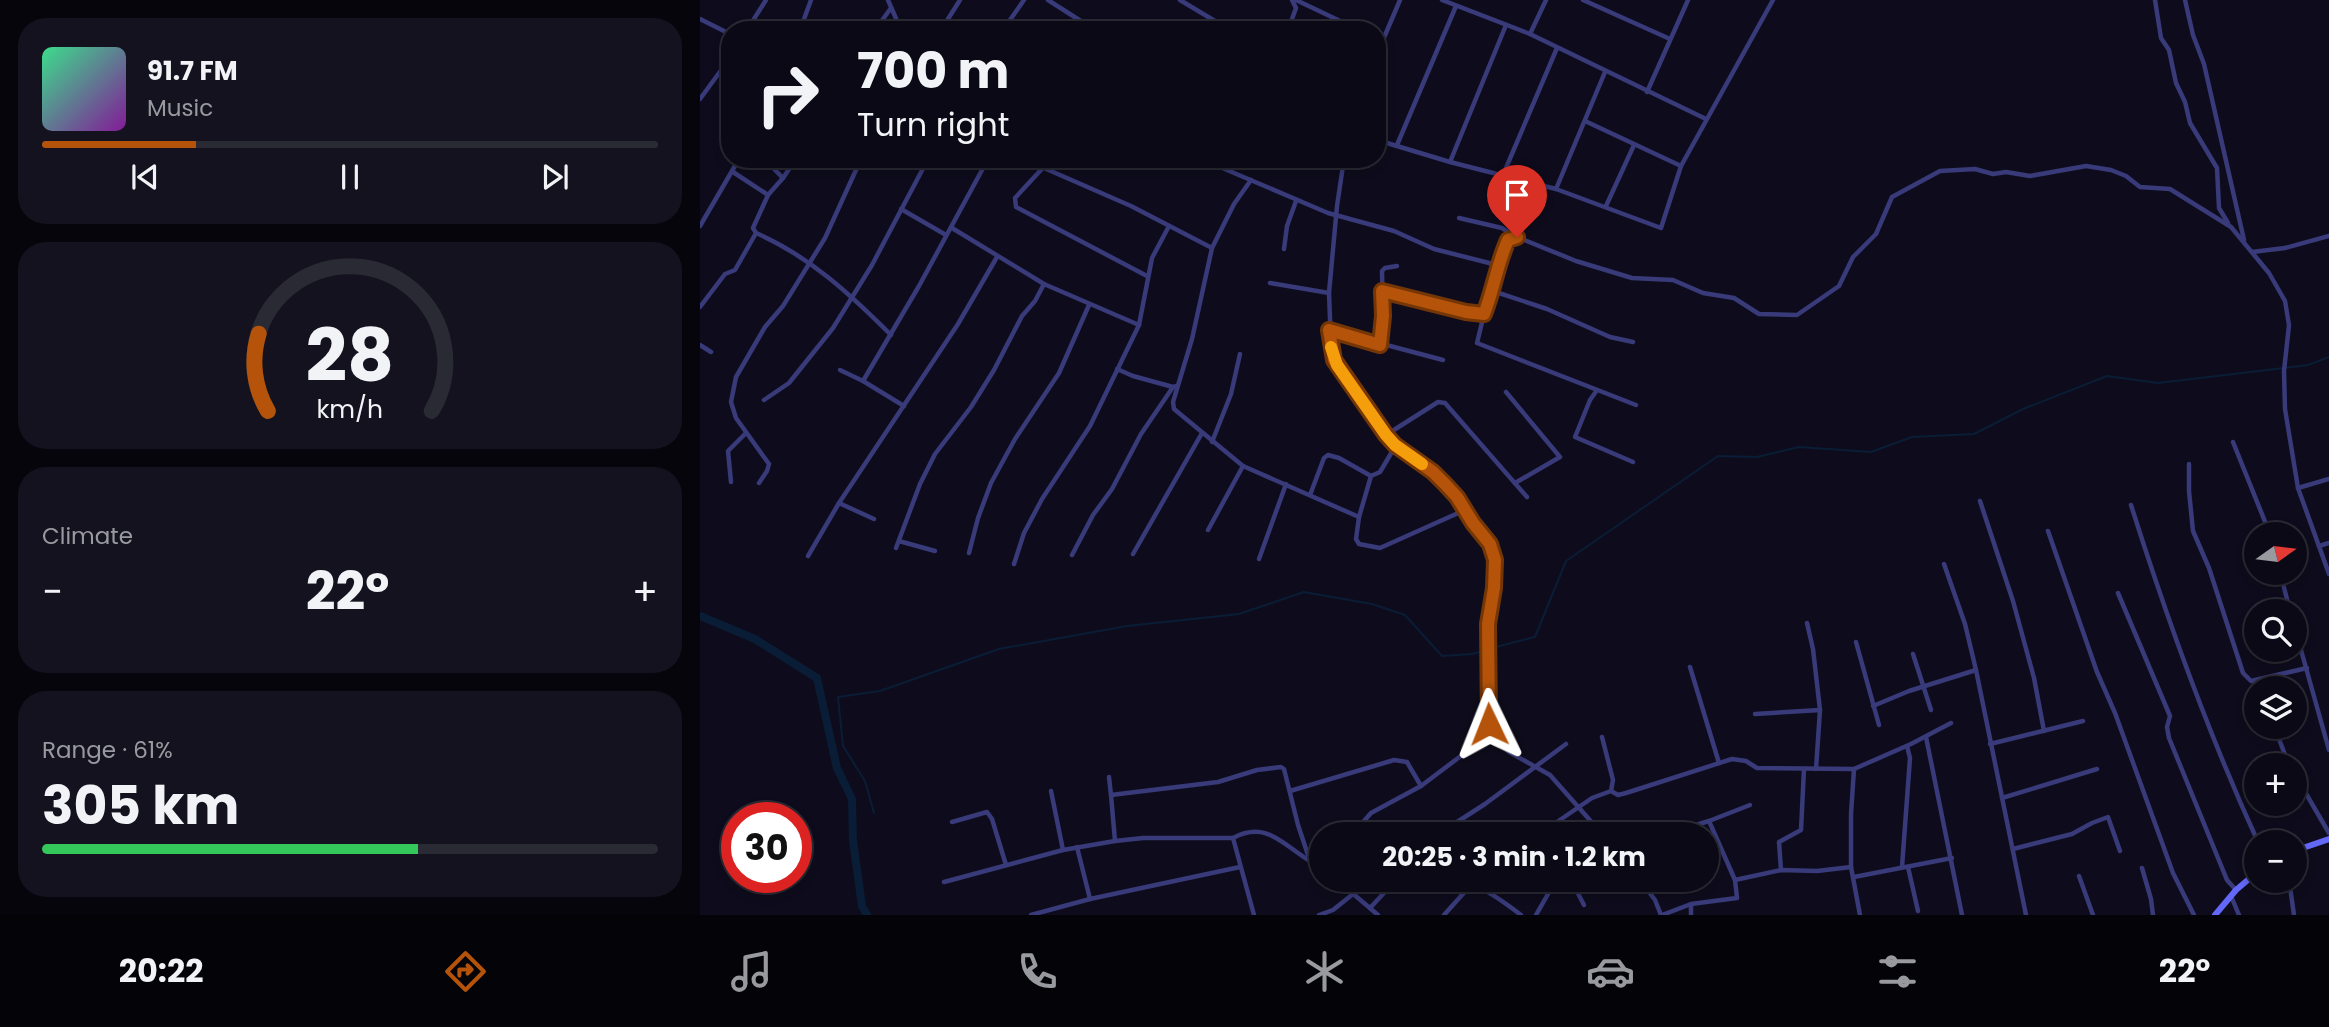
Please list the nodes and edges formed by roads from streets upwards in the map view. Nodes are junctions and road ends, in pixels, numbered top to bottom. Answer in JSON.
{"nodes":[{"id":1,"x":766,"y":0,"type":"edge"},
{"id":2,"x":811,"y":0,"type":"edge"},
{"id":3,"x":888,"y":0,"type":"edge"},
{"id":4,"x":960,"y":0,"type":"edge"},
{"id":5,"x":1024,"y":0,"type":"edge"},
{"id":6,"x":1048,"y":0,"type":"edge"},
{"id":7,"x":1180,"y":0,"type":"edge"},
{"id":8,"x":1294,"y":0,"type":"edge"},
{"id":9,"x":1400,"y":0,"type":"edge"},
{"id":10,"x":1442,"y":0,"type":"edge"},
{"id":11,"x":1546,"y":0,"type":"edge"},
{"id":12,"x":1583,"y":0,"type":"edge"},
{"id":13,"x":1688,"y":0,"type":"edge"},
{"id":14,"x":1773,"y":0,"type":"edge"},
{"id":15,"x":2155,"y":0,"type":"edge"},
{"id":16,"x":2185,"y":0,"type":"edge"},
{"id":17,"x":1303,"y":3,"type":"junction"},
{"id":18,"x":1456,"y":6,"type":"junction"},
{"id":19,"x":891,"y":8,"type":"junction"},
{"id":20,"x":1296,"y":8,"type":"junction"},
{"id":21,"x":700,"y":19,"type":"edge"},
{"id":22,"x":753,"y":21,"type":"edge"},
{"id":23,"x":803,"y":21,"type":"edge"},
{"id":24,"x":882,"y":21,"type":"edge"},
{"id":25,"x":897,"y":21,"type":"edge"},
{"id":26,"x":947,"y":21,"type":"edge"},
{"id":27,"x":1009,"y":21,"type":"edge"},
{"id":28,"x":1082,"y":21,"type":"edge"},
{"id":29,"x":1215,"y":21,"type":"edge"},
{"id":30,"x":1291,"y":21,"type":"edge"},
{"id":31,"x":1340,"y":21,"type":"edge"},
{"id":32,"x":1506,"y":25,"type":"junction"},
{"id":33,"x":1386,"y":27,"type":"edge"},
{"id":34,"x":721,"y":30,"type":"edge"},
{"id":35,"x":1530,"y":34,"type":"junction"},
{"id":36,"x":1670,"y":39,"type":"junction"},
{"id":37,"x":1558,"y":48,"type":"junction"},
{"id":38,"x":1605,"y":72,"type":"junction"},
{"id":39,"x":721,"y":75,"type":"edge"},
{"id":40,"x":1647,"y":92,"type":"junction"},
{"id":41,"x":700,"y":99,"type":"edge"},
{"id":42,"x":1706,"y":119,"type":"junction"},
{"id":43,"x":1585,"y":121,"type":"junction"},
{"id":44,"x":1386,"y":142,"type":"edge"},
{"id":45,"x":1397,"y":145,"type":"junction"},
{"id":46,"x":1634,"y":145,"type":"junction"},
{"id":47,"x":1450,"y":162,"type":"junction"},
{"id":48,"x":1681,"y":166,"type":"junction"},
{"id":49,"x":735,"y":168,"type":"edge"},
{"id":50,"x":773,"y":168,"type":"edge"},
{"id":51,"x":790,"y":168,"type":"edge"},
{"id":52,"x":856,"y":168,"type":"edge"},
{"id":53,"x":923,"y":168,"type":"edge"},
{"id":54,"x":983,"y":168,"type":"edge"},
{"id":55,"x":1044,"y":168,"type":"joint"},
{"id":56,"x":1222,"y":168,"type":"edge"},
{"id":57,"x":1343,"y":168,"type":"edge"},
{"id":58,"x":733,"y":172,"type":"junction"},
{"id":59,"x":1503,"y":175,"type":"junction"},
{"id":60,"x":783,"y":178,"type":"junction"},
{"id":61,"x":1251,"y":180,"type":"junction"},
{"id":62,"x":1556,"y":189,"type":"junction"},
{"id":63,"x":768,"y":195,"type":"junction"},
{"id":64,"x":1296,"y":201,"type":"junction"},
{"id":65,"x":1606,"y":206,"type":"junction"},
{"id":66,"x":901,"y":209,"type":"junction"},
{"id":67,"x":1336,"y":218,"type":"junction"},
{"id":68,"x":1459,"y":218,"type":"dead end"},
{"id":69,"x":700,"y":226,"type":"edge"},
{"id":70,"x":1169,"y":226,"type":"junction"},
{"id":71,"x":2231,"y":227,"type":"junction"},
{"id":72,"x":952,"y":228,"type":"junction"},
{"id":73,"x":756,"y":233,"type":"junction"},
{"id":74,"x":946,"y":235,"type":"junction"},
{"id":75,"x":2329,"y":236,"type":"edge"},
{"id":76,"x":1517,"y":237,"type":"junction"},
{"id":77,"x":2245,"y":244,"type":"junction"},
{"id":78,"x":1212,"y":248,"type":"junction"},
{"id":79,"x":1284,"y":249,"type":"dead end"},
{"id":80,"x":2251,"y":253,"type":"junction"},
{"id":81,"x":997,"y":257,"type":"junction"},
{"id":82,"x":809,"y":262,"type":"junction"},
{"id":83,"x":1497,"y":265,"type":"junction"},
{"id":84,"x":1397,"y":266,"type":"dead end"},
{"id":85,"x":1147,"y":275,"type":"junction"},
{"id":86,"x":1270,"y":283,"type":"dead end"},
{"id":87,"x":1044,"y":284,"type":"junction"},
{"id":88,"x":1382,"y":291,"type":"junction"},
{"id":89,"x":1493,"y":291,"type":"junction"},
{"id":90,"x":1329,"y":293,"type":"junction"},
{"id":91,"x":852,"y":296,"type":"junction"},
{"id":92,"x":1089,"y":305,"type":"junction"},
{"id":93,"x":700,"y":307,"type":"edge"},
{"id":94,"x":1484,"y":314,"type":"junction"},
{"id":95,"x":1139,"y":326,"type":"junction"},
{"id":96,"x":1329,"y":330,"type":"junction"},
{"id":97,"x":891,"y":335,"type":"junction"},
{"id":98,"x":1633,"y":342,"type":"dead end"},
{"id":99,"x":700,"y":345,"type":"edge"},
{"id":100,"x":1380,"y":345,"type":"junction"},
{"id":101,"x":711,"y":352,"type":"dead end"},
{"id":102,"x":1240,"y":354,"type":"dead end"},
{"id":103,"x":1443,"y":360,"type":"dead end"},
{"id":104,"x":1117,"y":369,"type":"junction"},
{"id":105,"x":840,"y":370,"type":"dead end"},
{"id":106,"x":863,"y":381,"type":"junction"},
{"id":107,"x":1175,"y":386,"type":"junction"},
{"id":108,"x":1598,"y":389,"type":"junction"},
{"id":109,"x":1506,"y":392,"type":"dead end"},
{"id":110,"x":764,"y":400,"type":"dead end"},
{"id":111,"x":1636,"y":405,"type":"dead end"},
{"id":112,"x":904,"y":406,"type":"junction"},
{"id":113,"x":746,"y":433,"type":"junction"},
{"id":114,"x":1202,"y":433,"type":"junction"},
{"id":115,"x":1386,"y":435,"type":"junction"},
{"id":116,"x":1212,"y":442,"type":"junction"},
{"id":117,"x":2233,"y":442,"type":"dead end"},
{"id":118,"x":1395,"y":445,"type":"junction"},
{"id":119,"x":1633,"y":461,"type":"dead end"},
{"id":120,"x":2189,"y":464,"type":"dead end"},
{"id":121,"x":1243,"y":466,"type":"junction"},
{"id":122,"x":1371,"y":476,"type":"junction"},
{"id":123,"x":2329,"y":480,"type":"edge"},
{"id":124,"x":731,"y":482,"type":"dead end"},
{"id":125,"x":759,"y":483,"type":"dead end"},
{"id":126,"x":1515,"y":483,"type":"junction"},
{"id":127,"x":1286,"y":484,"type":"junction"},
{"id":128,"x":2298,"y":488,"type":"junction"},
{"id":129,"x":1310,"y":495,"type":"junction"},
{"id":130,"x":1527,"y":497,"type":"dead end"},
{"id":131,"x":1980,"y":501,"type":"dead end"},
{"id":132,"x":839,"y":503,"type":"junction"},
{"id":133,"x":2131,"y":505,"type":"dead end"},
{"id":134,"x":1465,"y":510,"type":"junction"},
{"id":135,"x":1359,"y":517,"type":"junction"},
{"id":136,"x":874,"y":519,"type":"dead end"},
{"id":137,"x":2265,"y":522,"type":"edge"},
{"id":138,"x":1208,"y":530,"type":"dead end"},
{"id":139,"x":2048,"y":531,"type":"dead end"},
{"id":140,"x":898,"y":541,"type":"junction"},
{"id":141,"x":2329,"y":543,"type":"edge"},
{"id":142,"x":2319,"y":546,"type":"junction"},
{"id":143,"x":896,"y":548,"type":"dead end"},
{"id":144,"x":935,"y":551,"type":"dead end"},
{"id":145,"x":969,"y":553,"type":"dead end"},
{"id":146,"x":1133,"y":554,"type":"dead end"},
{"id":147,"x":1072,"y":555,"type":"dead end"},
{"id":148,"x":808,"y":556,"type":"dead end"},
{"id":149,"x":1259,"y":559,"type":"dead end"},
{"id":150,"x":1014,"y":564,"type":"dead end"},
{"id":151,"x":1944,"y":564,"type":"dead end"},
{"id":152,"x":2329,"y":574,"type":"edge"},
{"id":153,"x":2118,"y":593,"type":"dead end"},
{"id":154,"x":1807,"y":623,"type":"dead end"},
{"id":155,"x":1856,"y":642,"type":"dead end"},
{"id":156,"x":1913,"y":654,"type":"dead end"},
{"id":157,"x":2304,"y":662,"type":"edge"},
{"id":158,"x":1690,"y":667,"type":"dead end"},
{"id":159,"x":2306,"y":668,"type":"junction"},
{"id":160,"x":1976,"y":670,"type":"junction"},
{"id":161,"x":1923,"y":688,"type":"junction"},
{"id":162,"x":1873,"y":706,"type":"junction"},
{"id":163,"x":1820,"y":710,"type":"junction"},
{"id":164,"x":1931,"y":710,"type":"dead end"},
{"id":165,"x":1755,"y":714,"type":"dead end"},
{"id":166,"x":2084,"y":721,"type":"dead end"},
{"id":167,"x":1951,"y":723,"type":"dead end"},
{"id":168,"x":1879,"y":725,"type":"dead end"},
{"id":169,"x":2044,"y":731,"type":"junction"},
{"id":170,"x":1490,"y":734,"type":"junction"},
{"id":171,"x":1602,"y":737,"type":"dead end"},
{"id":172,"x":1926,"y":737,"type":"junction"},
{"id":173,"x":1566,"y":744,"type":"dead end"},
{"id":174,"x":1990,"y":744,"type":"junction"},
{"id":175,"x":1907,"y":746,"type":"junction"},
{"id":176,"x":2329,"y":750,"type":"edge"},
{"id":177,"x":1719,"y":763,"type":"junction"},
{"id":178,"x":1536,"y":767,"type":"junction"},
{"id":179,"x":1804,"y":769,"type":"junction"},
{"id":180,"x":1816,"y":769,"type":"junction"},
{"id":181,"x":1854,"y":769,"type":"junction"},
{"id":182,"x":2097,"y":769,"type":"dead end"},
{"id":183,"x":1109,"y":777,"type":"dead end"},
{"id":184,"x":1421,"y":786,"type":"junction"},
{"id":185,"x":1051,"y":791,"type":"dead end"},
{"id":186,"x":1290,"y":791,"type":"junction"},
{"id":187,"x":1611,"y":792,"type":"junction"},
{"id":188,"x":1111,"y":795,"type":"junction"},
{"id":189,"x":2307,"y":796,"type":"edge"},
{"id":190,"x":2002,"y":798,"type":"junction"},
{"id":191,"x":1750,"y":805,"type":"dead end"},
{"id":192,"x":1580,"y":806,"type":"junction"},
{"id":193,"x":952,"y":821,"type":"dead end"},
{"id":194,"x":1709,"y":821,"type":"joint"},
{"id":195,"x":1364,"y":822,"type":"edge"},
{"id":196,"x":1456,"y":822,"type":"edge"},
{"id":197,"x":1557,"y":822,"type":"edge"},
{"id":198,"x":1593,"y":822,"type":"edge"},
{"id":199,"x":1706,"y":822,"type":"edge"},
{"id":200,"x":2253,"y":830,"type":"edge"},
{"id":201,"x":2329,"y":836,"type":"edge"},
{"id":202,"x":1233,"y":838,"type":"junction"},
{"id":203,"x":1115,"y":841,"type":"junction"},
{"id":204,"x":2307,"y":845,"type":"edge"},
{"id":205,"x":1719,"y":846,"type":"edge"},
{"id":206,"x":1077,"y":847,"type":"junction"},
{"id":207,"x":2013,"y":849,"type":"junction"},
{"id":208,"x":1063,"y":850,"type":"junction"},
{"id":209,"x":2120,"y":851,"type":"dead end"},
{"id":210,"x":1309,"y":858,"type":"edge"},
{"id":211,"x":1952,"y":858,"type":"junction"},
{"id":212,"x":1309,"y":860,"type":"edge"},
{"id":213,"x":1006,"y":865,"type":"junction"},
{"id":214,"x":1240,"y":867,"type":"junction"},
{"id":215,"x":1851,"y":867,"type":"junction"},
{"id":216,"x":1905,"y":867,"type":"junction"},
{"id":217,"x":2141,"y":868,"type":"dead end"},
{"id":218,"x":1781,"y":870,"type":"junction"},
{"id":219,"x":2079,"y":876,"type":"dead end"},
{"id":220,"x":1854,"y":877,"type":"junction"},
{"id":221,"x":1735,"y":880,"type":"junction"},
{"id":222,"x":944,"y":882,"type":"dead end"},
{"id":223,"x":2244,"y":883,"type":"edge"},
{"id":224,"x":1385,"y":892,"type":"edge"},
{"id":225,"x":1465,"y":892,"type":"edge"},
{"id":226,"x":1487,"y":892,"type":"edge"},
{"id":227,"x":1549,"y":892,"type":"edge"},
{"id":228,"x":1577,"y":892,"type":"edge"},
{"id":229,"x":1648,"y":892,"type":"edge"},
{"id":230,"x":1353,"y":893,"type":"joint"},
{"id":231,"x":2233,"y":893,"type":"junction"},
{"id":232,"x":2291,"y":893,"type":"edge"},
{"id":233,"x":1090,"y":900,"type":"junction"},
{"id":234,"x":1691,"y":904,"type":"junction"},
{"id":235,"x":1584,"y":905,"type":"dead end"},
{"id":236,"x":1370,"y":908,"type":"junction"},
{"id":237,"x":1918,"y":911,"type":"dead end"},
{"id":238,"x":1045,"y":913,"type":"edge"},
{"id":239,"x":1031,"y":915,"type":"edge"},
{"id":240,"x":1254,"y":915,"type":"edge"},
{"id":241,"x":1319,"y":915,"type":"edge"},
{"id":242,"x":1378,"y":915,"type":"edge"},
{"id":243,"x":1444,"y":915,"type":"edge"},
{"id":244,"x":1521,"y":915,"type":"edge"},
{"id":245,"x":1536,"y":915,"type":"edge"},
{"id":246,"x":1662,"y":915,"type":"edge"},
{"id":247,"x":1691,"y":915,"type":"edge"},
{"id":248,"x":1860,"y":915,"type":"edge"},
{"id":249,"x":1962,"y":915,"type":"edge"},
{"id":250,"x":2025,"y":915,"type":"edge"},
{"id":251,"x":2093,"y":915,"type":"edge"},
{"id":252,"x":2153,"y":915,"type":"edge"},
{"id":253,"x":2194,"y":915,"type":"edge"},
{"id":254,"x":2215,"y":915,"type":"edge"},
{"id":255,"x":2239,"y":915,"type":"edge"},
{"id":256,"x":2294,"y":915,"type":"edge"}],
"edges":[{"from":1,"to":22,"type":"street"},
{"from":2,"to":23,"type":"street"},
{"from":3,"to":19,"type":"street"},
{"from":4,"to":26,"type":"street"},
{"from":5,"to":27,"type":"street"},
{"from":6,"to":28,"type":"street"},
{"from":7,"to":29,"type":"street"},
{"from":8,"to":17,"type":"street"},
{"from":8,"to":20,"type":"street"},
{"from":9,"to":33,"type":"street"},
{"from":10,"to":18,"type":"street"},
{"from":11,"to":35,"type":"street"},
{"from":12,"to":36,"type":"street"},
{"from":13,"to":36,"type":"street"},
{"from":14,"to":42,"type":"street"},
{"from":15,"to":71,"type":"street"},
{"from":16,"to":77,"type":"street"},
{"from":17,"to":20,"type":"street"},
{"from":17,"to":31,"type":"street"},
{"from":18,"to":32,"type":"street"},
{"from":18,"to":45,"type":"street"},
{"from":19,"to":24,"type":"street"},
{"from":19,"to":25,"type":"street"},
{"from":20,"to":30,"type":"street"},
{"from":21,"to":34,"type":"street"},
{"from":32,"to":35,"type":"street"},
{"from":32,"to":47,"type":"street"},
{"from":35,"to":37,"type":"street"},
{"from":36,"to":40,"type":"street"},
{"from":37,"to":38,"type":"street"},
{"from":37,"to":59,"type":"street"},
{"from":38,"to":40,"type":"street"},
{"from":38,"to":43,"type":"street"},
{"from":39,"to":41,"type":"street"},
{"from":40,"to":42,"type":"street"},
{"from":42,"to":48,"type":"street"},
{"from":43,"to":46,"type":"street"},
{"from":43,"to":62,"type":"street"},
{"from":44,"to":45,"type":"street"},
{"from":45,"to":47,"type":"street"},
{"from":46,"to":48,"type":"street"},
{"from":46,"to":65,"type":"street"},
{"from":47,"to":59,"type":"street"},
{"from":48,"to":65,"type":"street"},
{"from":49,"to":58,"type":"street"},
{"from":50,"to":60,"type":"street"},
{"from":51,"to":60,"type":"street"},
{"from":52,"to":82,"type":"street"},
{"from":53,"to":66,"type":"street"},
{"from":54,"to":72,"type":"street"},
{"from":55,"to":70,"type":"street"},
{"from":55,"to":85,"type":"street"},
{"from":56,"to":61,"type":"street"},
{"from":57,"to":67,"type":"street"},
{"from":58,"to":63,"type":"street"},
{"from":58,"to":69,"type":"street"},
{"from":59,"to":62,"type":"street"},
{"from":60,"to":63,"type":"street"},
{"from":61,"to":64,"type":"street"},
{"from":61,"to":78,"type":"street"},
{"from":62,"to":65,"type":"street"},
{"from":63,"to":73,"type":"street"},
{"from":64,"to":67,"type":"street"},
{"from":64,"to":79,"type":"street"},
{"from":66,"to":74,"type":"street"},
{"from":66,"to":91,"type":"street"},
{"from":67,"to":83,"type":"street"},
{"from":67,"to":90,"type":"street"},
{"from":68,"to":76,"type":"street"},
{"from":70,"to":78,"type":"street"},
{"from":70,"to":85,"type":"street"},
{"from":71,"to":76,"type":"street"},
{"from":71,"to":77,"type":"street"},
{"from":72,"to":74,"type":"street"},
{"from":72,"to":81,"type":"street"},
{"from":73,"to":82,"type":"street"},
{"from":73,"to":93,"type":"street"},
{"from":74,"to":97,"type":"street"},
{"from":75,"to":80,"type":"street"},
{"from":76,"to":83,"type":"street"},
{"from":77,"to":80,"type":"street"},
{"from":78,"to":107,"type":"street"},
{"from":80,"to":128,"type":"street"},
{"from":81,"to":87,"type":"street"},
{"from":81,"to":112,"type":"street"},
{"from":82,"to":91,"type":"street"},
{"from":82,"to":113,"type":"street"},
{"from":83,"to":89,"type":"street"},
{"from":84,"to":88,"type":"street"},
{"from":85,"to":95,"type":"street"},
{"from":86,"to":90,"type":"street"},
{"from":87,"to":92,"type":"street"},
{"from":87,"to":140,"type":"street"},
{"from":88,"to":94,"type":"street"},
{"from":88,"to":100,"type":"street"},
{"from":89,"to":94,"type":"street"},
{"from":89,"to":98,"type":"street"},
{"from":90,"to":96,"type":"street"},
{"from":91,"to":97,"type":"street"},
{"from":91,"to":110,"type":"street"},
{"from":92,"to":95,"type":"street"},
{"from":92,"to":145,"type":"street"},
{"from":94,"to":108,"type":"street"},
{"from":95,"to":104,"type":"street"},
{"from":96,"to":100,"type":"street"},
{"from":96,"to":115,"type":"street"},
{"from":97,"to":106,"type":"street"},
{"from":99,"to":101,"type":"street"},
{"from":100,"to":103,"type":"street"},
{"from":102,"to":116,"type":"street"},
{"from":104,"to":107,"type":"street"},
{"from":104,"to":150,"type":"street"},
{"from":105,"to":106,"type":"street"},
{"from":106,"to":112,"type":"street"},
{"from":107,"to":114,"type":"street"},
{"from":107,"to":147,"type":"street"},
{"from":108,"to":111,"type":"street"},
{"from":108,"to":119,"type":"street"},
{"from":109,"to":126,"type":"street"},
{"from":112,"to":132,"type":"street"},
{"from":113,"to":124,"type":"street"},
{"from":113,"to":125,"type":"street"},
{"from":114,"to":116,"type":"street"},
{"from":114,"to":146,"type":"street"},
{"from":115,"to":118,"type":"street"},
{"from":115,"to":126,"type":"street"},
{"from":116,"to":121,"type":"street"},
{"from":117,"to":137,"type":"street"},
{"from":118,"to":122,"type":"street"},
{"from":118,"to":134,"type":"street"},
{"from":120,"to":159,"type":"street"},
{"from":121,"to":127,"type":"street"},
{"from":121,"to":138,"type":"street"},
{"from":122,"to":129,"type":"street"},
{"from":122,"to":135,"type":"street"},
{"from":123,"to":128,"type":"street"},
{"from":126,"to":130,"type":"street"},
{"from":127,"to":129,"type":"street"},
{"from":127,"to":149,"type":"street"},
{"from":128,"to":142,"type":"street"},
{"from":129,"to":135,"type":"street"},
{"from":131,"to":169,"type":"street"},
{"from":132,"to":136,"type":"street"},
{"from":132,"to":148,"type":"street"},
{"from":133,"to":200,"type":"street"},
{"from":134,"to":135,"type":"street"},
{"from":134,"to":170,"type":"street"},
{"from":139,"to":253,"type":"street"},
{"from":140,"to":143,"type":"street"},
{"from":140,"to":144,"type":"street"},
{"from":141,"to":142,"type":"street"},
{"from":142,"to":152,"type":"street"},
{"from":151,"to":160,"type":"street"},
{"from":153,"to":231,"type":"street"},
{"from":154,"to":163,"type":"street"},
{"from":155,"to":162,"type":"street"},
{"from":156,"to":161,"type":"street"},
{"from":157,"to":159,"type":"street"},
{"from":158,"to":177,"type":"street"},
{"from":159,"to":176,"type":"street"},
{"from":160,"to":161,"type":"street"},
{"from":160,"to":174,"type":"street"},
{"from":161,"to":162,"type":"street"},
{"from":161,"to":164,"type":"street"},
{"from":162,"to":168,"type":"street"},
{"from":163,"to":165,"type":"street"},
{"from":163,"to":180,"type":"street"},
{"from":166,"to":169,"type":"street"},
{"from":167,"to":172,"type":"street"},
{"from":169,"to":174,"type":"street"},
{"from":170,"to":178,"type":"street"},
{"from":170,"to":184,"type":"street"},
{"from":171,"to":187,"type":"street"},
{"from":172,"to":175,"type":"street"},
{"from":172,"to":211,"type":"street"},
{"from":173,"to":178,"type":"street"},
{"from":174,"to":190,"type":"street"},
{"from":175,"to":181,"type":"street"},
{"from":175,"to":216,"type":"street"},
{"from":177,"to":179,"type":"street"},
{"from":177,"to":187,"type":"street"},
{"from":178,"to":192,"type":"street"},
{"from":178,"to":196,"type":"street"},
{"from":179,"to":180,"type":"street"},
{"from":179,"to":218,"type":"street"},
{"from":180,"to":181,"type":"street"},
{"from":181,"to":215,"type":"street"},
{"from":182,"to":190,"type":"street"},
{"from":183,"to":188,"type":"street"},
{"from":184,"to":186,"type":"street"},
{"from":184,"to":195,"type":"street"},
{"from":185,"to":208,"type":"street"},
{"from":186,"to":188,"type":"street"},
{"from":186,"to":210,"type":"street"},
{"from":187,"to":192,"type":"street"},
{"from":188,"to":203,"type":"street"},
{"from":189,"to":201,"type":"street"},
{"from":190,"to":207,"type":"street"},
{"from":191,"to":194,"type":"street"},
{"from":192,"to":197,"type":"street"},
{"from":192,"to":198,"type":"street"},
{"from":193,"to":213,"type":"street"},
{"from":194,"to":199,"type":"street"},
{"from":201,"to":204,"type":"street"},
{"from":202,"to":203,"type":"street"},
{"from":202,"to":212,"type":"street"},
{"from":202,"to":214,"type":"street"},
{"from":203,"to":206,"type":"street"},
{"from":205,"to":221,"type":"street"},
{"from":206,"to":208,"type":"street"},
{"from":206,"to":233,"type":"street"},
{"from":207,"to":209,"type":"street"},
{"from":207,"to":250,"type":"street"},
{"from":208,"to":213,"type":"street"},
{"from":211,"to":216,"type":"street"},
{"from":211,"to":249,"type":"street"},
{"from":213,"to":222,"type":"street"},
{"from":214,"to":233,"type":"street"},
{"from":214,"to":240,"type":"street"},
{"from":215,"to":218,"type":"street"},
{"from":215,"to":220,"type":"street"},
{"from":216,"to":220,"type":"street"},
{"from":216,"to":237,"type":"street"},
{"from":217,"to":252,"type":"street"},
{"from":218,"to":221,"type":"street"},
{"from":219,"to":251,"type":"street"},
{"from":220,"to":248,"type":"street"},
{"from":221,"to":234,"type":"street"},
{"from":223,"to":231,"type":"street"},
{"from":224,"to":236,"type":"street"},
{"from":225,"to":243,"type":"street"},
{"from":226,"to":244,"type":"street"},
{"from":227,"to":245,"type":"street"},
{"from":228,"to":235,"type":"street"},
{"from":229,"to":246,"type":"street"},
{"from":230,"to":236,"type":"street"},
{"from":230,"to":241,"type":"street"},
{"from":231,"to":254,"type":"street"},
{"from":231,"to":255,"type":"street"},
{"from":232,"to":256,"type":"street"},
{"from":233,"to":238,"type":"street"},
{"from":234,"to":246,"type":"street"},
{"from":234,"to":247,"type":"street"},
{"from":236,"to":242,"type":"street"},
{"from":238,"to":239,"type":"street"}]}
